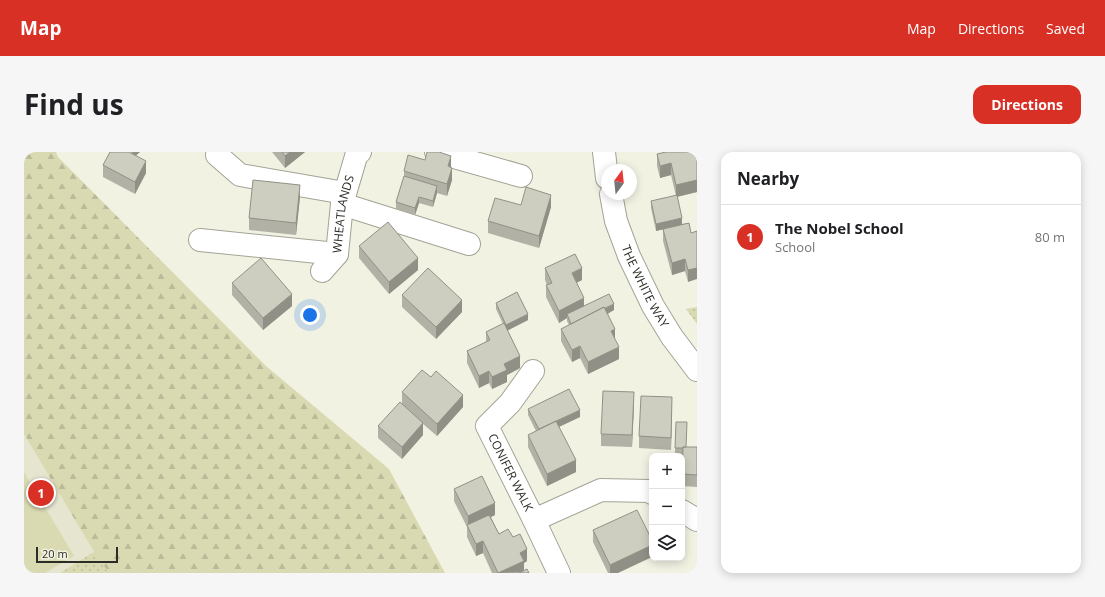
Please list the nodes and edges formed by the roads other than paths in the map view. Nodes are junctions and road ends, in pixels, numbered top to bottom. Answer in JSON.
{"nodes":[{"id":1,"x":358,"y":152,"type":"edge"},
{"id":2,"x":436,"y":152,"type":"edge"},
{"id":3,"x":604,"y":152,"type":"edge"},
{"id":4,"x":217,"y":155,"type":"dead end"},
{"id":5,"x":605,"y":164,"type":"edge"},
{"id":6,"x":521,"y":176,"type":"dead end"},
{"id":7,"x":344,"y":199,"type":"junction"},
{"id":8,"x":611,"y":200,"type":"edge"},
{"id":9,"x":200,"y":240,"type":"dead end"},
{"id":10,"x":469,"y":244,"type":"dead end"},
{"id":11,"x":337,"y":254,"type":"junction"},
{"id":12,"x":322,"y":271,"type":"dead end"},
{"id":13,"x":697,"y":370,"type":"edge"},
{"id":14,"x":533,"y":371,"type":"dead end"},
{"id":15,"x":649,"y":491,"type":"edge"},
{"id":16,"x":685,"y":513,"type":"edge"},
{"id":17,"x":534,"y":520,"type":"junction"},
{"id":18,"x":697,"y":520,"type":"edge"},
{"id":19,"x":560,"y":573,"type":"edge"}],
"edges":[{"from":1,"to":7,"type":"street","name":"WHEATLANDS"},
{"from":2,"to":6,"type":"street"},
{"from":3,"to":5,"type":"street"},
{"from":4,"to":7,"type":"street"},
{"from":7,"to":10,"type":"street"},
{"from":7,"to":11,"type":"street","name":"WHEATLANDS"},
{"from":8,"to":13,"type":"street","name":"THE WHITE WAY"},
{"from":9,"to":11,"type":"street"},
{"from":11,"to":12,"type":"street","name":"WHEATLANDS"},
{"from":14,"to":17,"type":"street","name":"CONIFER WALK"},
{"from":15,"to":17,"type":"street","name":"CONIFER WALK"},
{"from":16,"to":18,"type":"street"},
{"from":17,"to":19,"type":"street","name":"CONIFER WALK"}]}
